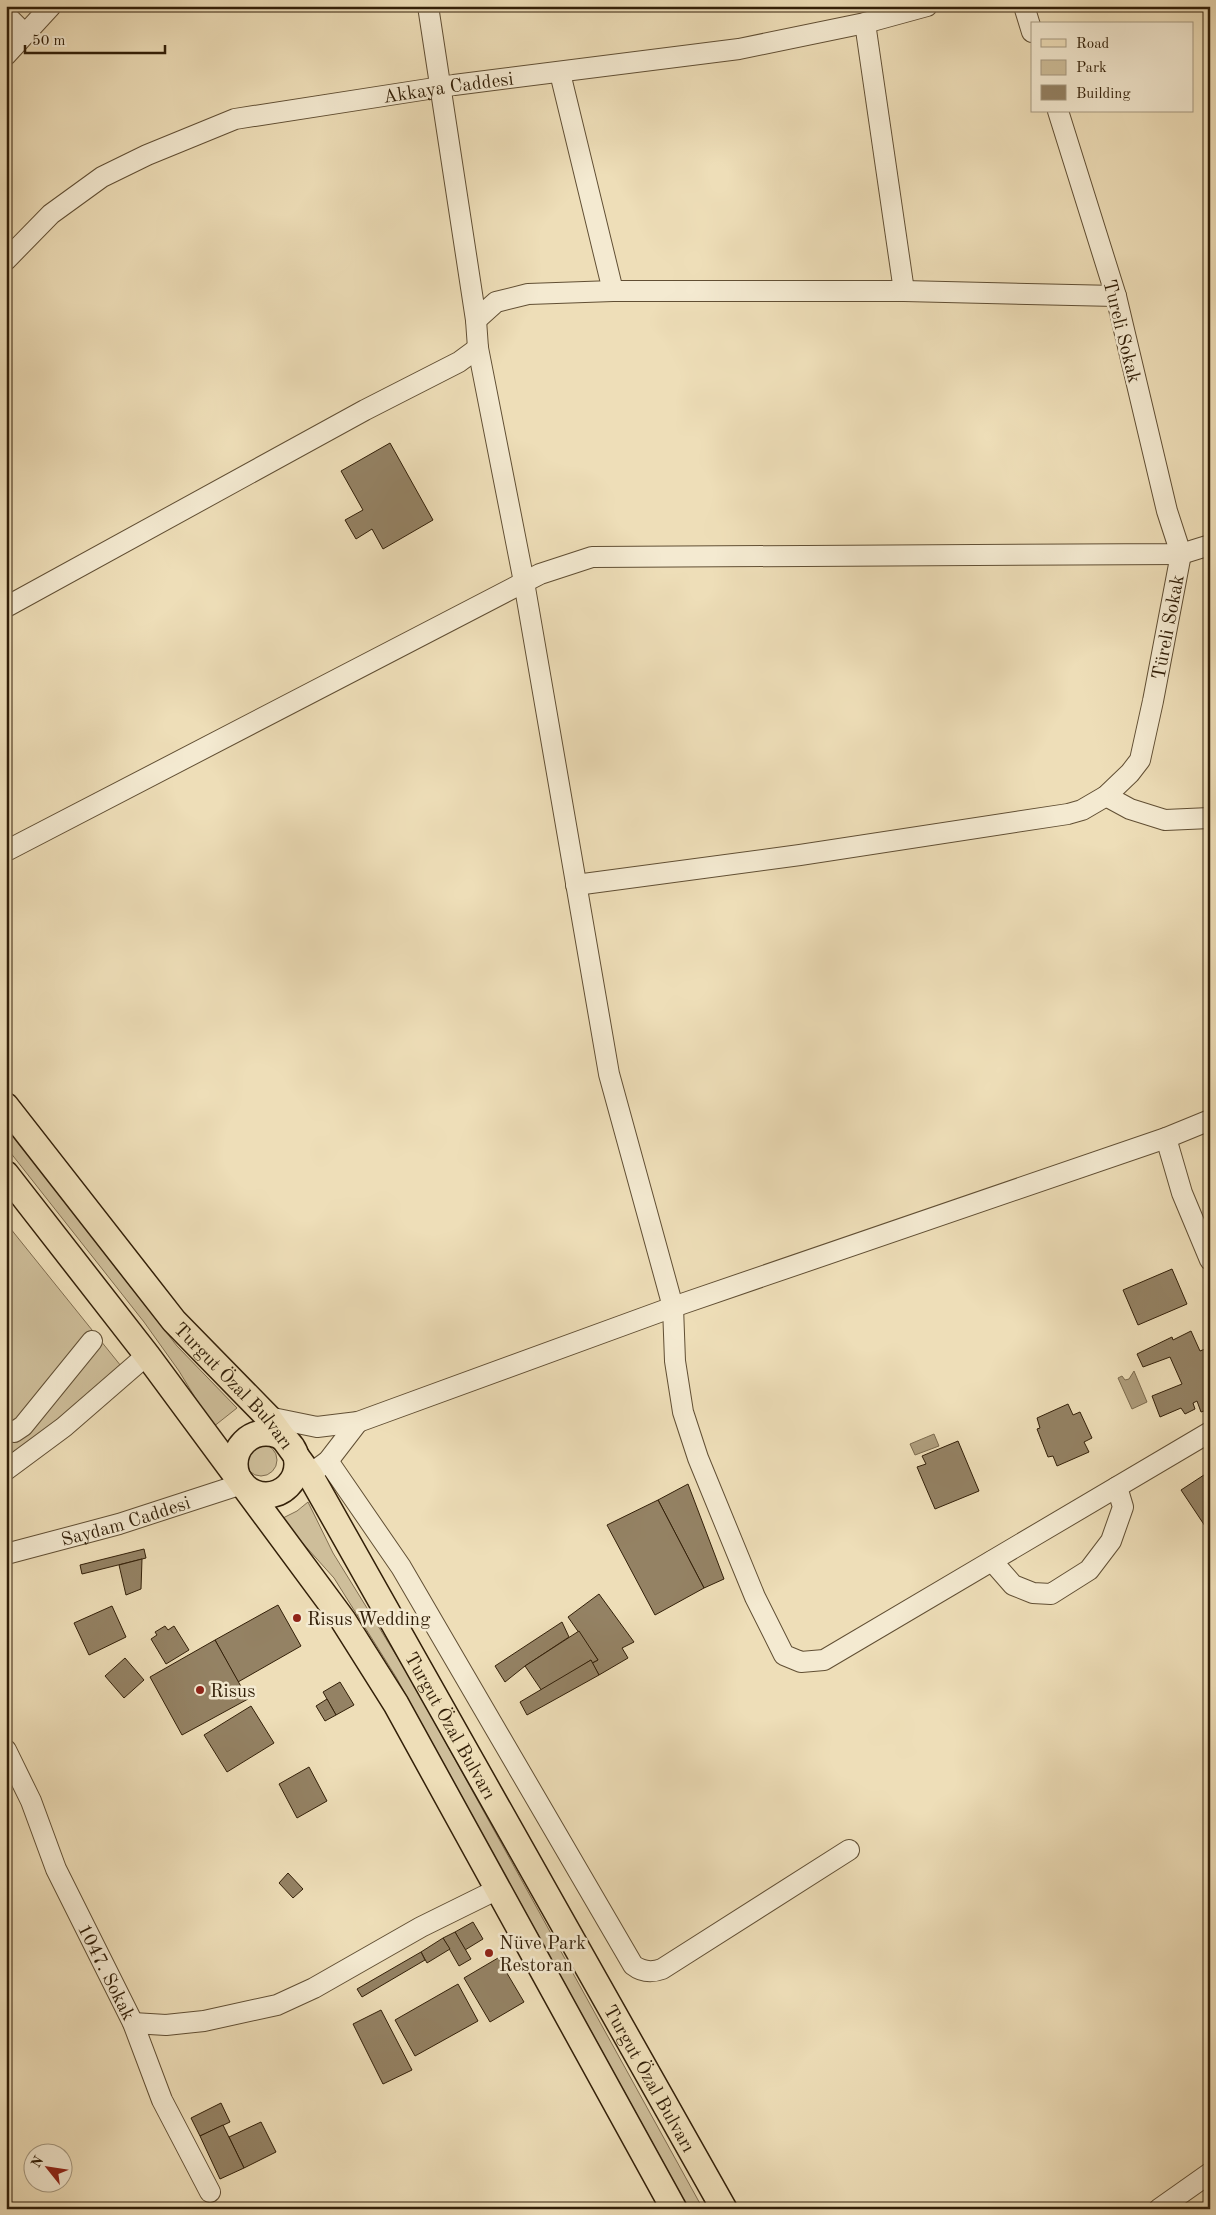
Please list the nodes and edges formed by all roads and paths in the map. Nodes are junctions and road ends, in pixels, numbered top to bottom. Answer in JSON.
{"nodes":[{"id":1,"x":51,"y":6,"type":"edge"},
{"id":2,"x":428,"y":6,"type":"edge"},
{"id":3,"x":927,"y":6,"type":"edge"},
{"id":4,"x":1024,"y":6,"type":"edge"},
{"id":5,"x":6,"y":15,"type":"edge"},
{"id":6,"x":865,"y":23,"type":"junction"},
{"id":7,"x":1031,"y":29,"type":"edge"},
{"id":8,"x":25,"y":34,"type":"junction"},
{"id":9,"x":6,"y":55,"type":"edge"},
{"id":10,"x":560,"y":73,"type":"junction"},
{"id":11,"x":441,"y":87,"type":"junction"},
{"id":12,"x":1058,"y":112,"type":"edge"},
{"id":13,"x":6,"y":260,"type":"edge"},
{"id":14,"x":904,"y":291,"type":"junction"},
{"id":15,"x":613,"y":292,"type":"junction"},
{"id":16,"x":1116,"y":296,"type":"junction"},
{"id":17,"x":476,"y":320,"type":"junction"},
{"id":18,"x":478,"y":348,"type":"junction"},
{"id":19,"x":1210,"y":545,"type":"edge"},
{"id":20,"x":1181,"y":554,"type":"junction"},
{"id":21,"x":524,"y":582,"type":"junction"},
{"id":22,"x":6,"y":607,"type":"edge"},
{"id":23,"x":1106,"y":796,"type":"junction"},
{"id":24,"x":1210,"y":818,"type":"edge"},
{"id":25,"x":6,"y":851,"type":"edge"},
{"id":26,"x":576,"y":885,"type":"junction"},
{"id":27,"x":6,"y":1106,"type":"edge"},
{"id":28,"x":1210,"y":1120,"type":"edge"},
{"id":29,"x":1166,"y":1138,"type":"junction"},
{"id":30,"x":6,"y":1174,"type":"edge"},
{"id":31,"x":1210,"y":1260,"type":"edge"},
{"id":32,"x":673,"y":1308,"type":"junction"},
{"id":33,"x":92,"y":1341,"type":"dead end"},
{"id":34,"x":147,"y":1355,"type":"junction"},
{"id":35,"x":268,"y":1417,"type":"junction"},
{"id":36,"x":358,"y":1422,"type":"junction"},
{"id":37,"x":6,"y":1429,"type":"edge"},
{"id":38,"x":1210,"y":1432,"type":"edge"},
{"id":39,"x":292,"y":1448,"type":"junction"},
{"id":40,"x":319,"y":1468,"type":"junction"},
{"id":41,"x":6,"y":1470,"type":"edge"},
{"id":42,"x":242,"y":1484,"type":"junction"},
{"id":43,"x":1117,"y":1487,"type":"junction"},
{"id":44,"x":6,"y":1554,"type":"edge"},
{"id":45,"x":992,"y":1561,"type":"junction"},
{"id":46,"x":6,"y":1750,"type":"edge"},
{"id":47,"x":849,"y":1850,"type":"dead end"},
{"id":48,"x":498,"y":1889,"type":"junction"},
{"id":49,"x":133,"y":2023,"type":"junction"},
{"id":50,"x":1210,"y":2174,"type":"edge"},
{"id":51,"x":210,"y":2192,"type":"dead end"},
{"id":52,"x":674,"y":2209,"type":"edge"},
{"id":53,"x":724,"y":2209,"type":"edge"},
{"id":54,"x":1159,"y":2209,"type":"edge"}],
"edges":[{"from":1,"to":8,"type":"street"},
{"from":2,"to":11,"type":"street"},
{"from":3,"to":6,"type":"street","name":"Akkaya Caddesi"},
{"from":4,"to":7,"type":"street"},
{"from":5,"to":8,"type":"street"},
{"from":6,"to":10,"type":"street","name":"Akkaya Caddesi"},
{"from":6,"to":14,"type":"street"},
{"from":8,"to":9,"type":"street"},
{"from":10,"to":11,"type":"street","name":"Akkaya Caddesi"},
{"from":10,"to":15,"type":"street"},
{"from":11,"to":13,"type":"street","name":"Akkaya Caddesi"},
{"from":11,"to":17,"type":"street"},
{"from":12,"to":16,"type":"street","name":"Tureli Sokak"},
{"from":14,"to":15,"type":"street"},
{"from":14,"to":16,"type":"street"},
{"from":15,"to":17,"type":"street"},
{"from":16,"to":20,"type":"street","name":"Tureli Sokak"},
{"from":17,"to":18,"type":"street"},
{"from":18,"to":21,"type":"street"},
{"from":18,"to":22,"type":"street"},
{"from":19,"to":20,"type":"street"},
{"from":20,"to":21,"type":"street"},
{"from":20,"to":23,"type":"street","name":"Türeli Sokak"},
{"from":21,"to":25,"type":"street"},
{"from":21,"to":26,"type":"street"},
{"from":23,"to":24,"type":"street"},
{"from":23,"to":26,"type":"street","name":"Türeli Sokak"},
{"from":26,"to":32,"type":"street"},
{"from":27,"to":35,"type":"main road","name":"Turgut Özal Bulvarı"},
{"from":28,"to":29,"type":"street"},
{"from":29,"to":31,"type":"street"},
{"from":29,"to":32,"type":"street"},
{"from":30,"to":34,"type":"main road","name":"Turgut Özal Bulvarı"},
{"from":32,"to":36,"type":"street"},
{"from":32,"to":45,"type":"street"},
{"from":33,"to":37,"type":"street"},
{"from":34,"to":41,"type":"street"},
{"from":34,"to":42,"type":"main road","name":"Turgut Özal Bulvarı"},
{"from":35,"to":36,"type":"street"},
{"from":35,"to":39,"type":"main road","name":"Turgut Özal Bulvarı"},
{"from":36,"to":40,"type":"street"},
{"from":38,"to":43,"type":"street"},
{"from":39,"to":40,"type":"main road","name":"Turgut Özal Bulvarı"},
{"from":39,"to":42,"type":"main road"},
{"from":39,"to":42,"type":"main road"},
{"from":40,"to":47,"type":"street"},
{"from":40,"to":53,"type":"main road","name":"Turgut Özal Bulvarı"},
{"from":42,"to":44,"type":"street","name":"Saydam Caddesi"},
{"from":42,"to":48,"type":"main road","name":"Turgut Özal Bulvarı"},
{"from":43,"to":45,"type":"street"},
{"from":43,"to":45,"type":"street"},
{"from":46,"to":49,"type":"street","name":"1047. Sokak"},
{"from":48,"to":49,"type":"street"},
{"from":48,"to":52,"type":"main road","name":"Turgut Özal Bulvarı"},
{"from":49,"to":51,"type":"street","name":"1047. Sokak"},
{"from":50,"to":54,"type":"street"}]}
